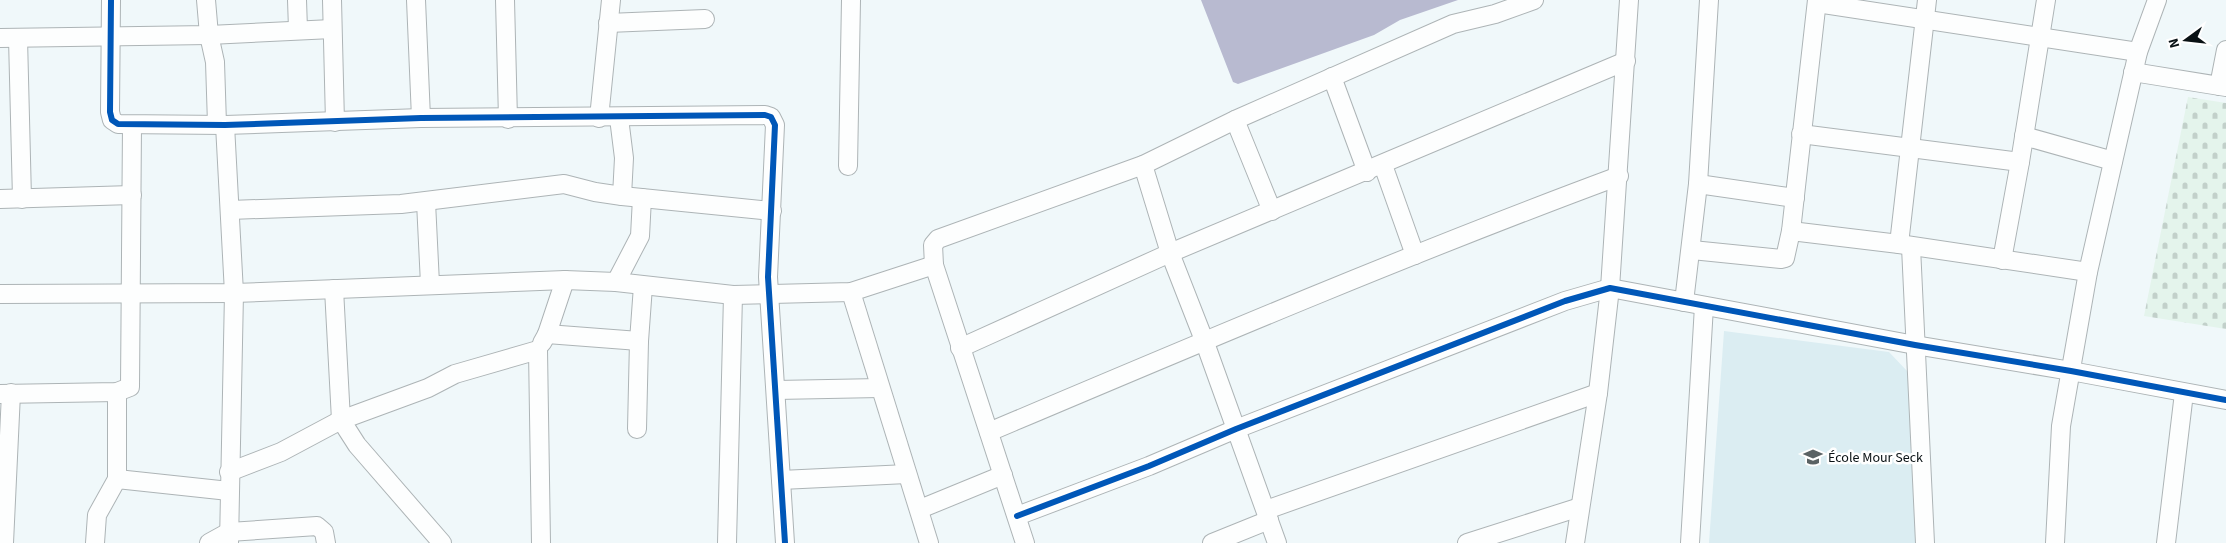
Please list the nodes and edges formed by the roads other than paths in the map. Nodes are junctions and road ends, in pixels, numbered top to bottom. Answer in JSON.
{"nodes":[{"id":1,"x":112,"y":0,"type":"edge"},
{"id":2,"x":206,"y":0,"type":"edge"},
{"id":3,"x":297,"y":0,"type":"edge"},
{"id":4,"x":332,"y":0,"type":"edge"},
{"id":5,"x":416,"y":0,"type":"edge"},
{"id":6,"x":505,"y":0,"type":"edge"},
{"id":7,"x":611,"y":0,"type":"edge"},
{"id":8,"x":851,"y":0,"type":"edge"},
{"id":9,"x":1534,"y":0,"type":"edge"},
{"id":10,"x":1629,"y":0,"type":"edge"},
{"id":11,"x":1709,"y":0,"type":"edge"},
{"id":12,"x":1927,"y":0,"type":"edge"},
{"id":13,"x":2046,"y":0,"type":"edge"},
{"id":14,"x":2157,"y":0,"type":"edge"},
{"id":15,"x":1817,"y":2,"type":"edge"},
{"id":16,"x":706,"y":20,"type":"dead end"},
{"id":17,"x":1924,"y":20,"type":"junction"},
{"id":18,"x":608,"y":23,"type":"junction"},
{"id":19,"x":298,"y":29,"type":"junction"},
{"id":20,"x":332,"y":29,"type":"junction"},
{"id":21,"x":209,"y":34,"type":"junction"},
{"id":22,"x":112,"y":35,"type":"junction"},
{"id":23,"x":2040,"y":37,"type":"junction"},
{"id":24,"x":9,"y":38,"type":"edge"},
{"id":25,"x":2226,"y":50,"type":"edge"},
{"id":26,"x":2138,"y":52,"type":"junction"},
{"id":27,"x":1626,"y":62,"type":"junction"},
{"id":28,"x":2133,"y":72,"type":"junction"},
{"id":29,"x":1332,"y":77,"type":"junction"},
{"id":30,"x":2223,"y":87,"type":"edge"},
{"id":31,"x":421,"y":118,"type":"junction"},
{"id":32,"x":508,"y":118,"type":"junction"},
{"id":33,"x":599,"y":118,"type":"junction"},
{"id":34,"x":619,"y":118,"type":"junction"},
{"id":35,"x":1235,"y":120,"type":"junction"},
{"id":36,"x":335,"y":122,"type":"junction"},
{"id":37,"x":132,"y":125,"type":"junction"},
{"id":38,"x":221,"y":125,"type":"junction"},
{"id":39,"x":1801,"y":134,"type":"junction"},
{"id":40,"x":2024,"y":136,"type":"junction"},
{"id":41,"x":1912,"y":147,"type":"junction"},
{"id":42,"x":2113,"y":161,"type":"junction"},
{"id":43,"x":2020,"y":162,"type":"junction"},
{"id":44,"x":1143,"y":165,"type":"junction"},
{"id":45,"x":848,"y":166,"type":"dead end"},
{"id":46,"x":1375,"y":168,"type":"junction"},
{"id":47,"x":1619,"y":176,"type":"junction"},
{"id":48,"x":1698,"y":184,"type":"junction"},
{"id":49,"x":132,"y":195,"type":"junction"},
{"id":50,"x":622,"y":196,"type":"junction"},
{"id":51,"x":642,"y":198,"type":"junction"},
{"id":52,"x":1795,"y":198,"type":"junction"},
{"id":53,"x":0,"y":199,"type":"edge"},
{"id":54,"x":22,"y":199,"type":"junction"},
{"id":55,"x":426,"y":202,"type":"junction"},
{"id":56,"x":230,"y":210,"type":"junction"},
{"id":57,"x":772,"y":211,"type":"junction"},
{"id":58,"x":1272,"y":211,"type":"junction"},
{"id":59,"x":1791,"y":231,"type":"junction"},
{"id":60,"x":1905,"y":246,"type":"junction"},
{"id":61,"x":1692,"y":250,"type":"junction"},
{"id":62,"x":1170,"y":253,"type":"junction"},
{"id":63,"x":1415,"y":255,"type":"junction"},
{"id":64,"x":2002,"y":260,"type":"junction"},
{"id":65,"x":934,"y":265,"type":"junction"},
{"id":66,"x":2088,"y":272,"type":"junction"},
{"id":67,"x":565,"y":280,"type":"junction"},
{"id":68,"x":616,"y":282,"type":"junction"},
{"id":69,"x":430,"y":284,"type":"junction"},
{"id":70,"x":643,"y":286,"type":"junction"},
{"id":71,"x":1610,"y":288,"type":"junction"},
{"id":72,"x":334,"y":289,"type":"junction"},
{"id":73,"x":851,"y":292,"type":"junction"},
{"id":74,"x":131,"y":293,"type":"junction"},
{"id":75,"x":234,"y":293,"type":"junction"},
{"id":76,"x":0,"y":294,"type":"edge"},
{"id":77,"x":769,"y":294,"type":"junction"},
{"id":78,"x":733,"y":295,"type":"junction"},
{"id":79,"x":1684,"y":302,"type":"junction"},
{"id":80,"x":1704,"y":306,"type":"junction"},
{"id":81,"x":547,"y":334,"type":"junction"},
{"id":82,"x":1204,"y":340,"type":"junction"},
{"id":83,"x":639,"y":341,"type":"junction"},
{"id":84,"x":1914,"y":345,"type":"junction"},
{"id":85,"x":960,"y":348,"type":"junction"},
{"id":86,"x":538,"y":350,"type":"junction"},
{"id":87,"x":2071,"y":371,"type":"junction"},
{"id":88,"x":880,"y":388,"type":"junction"},
{"id":89,"x":776,"y":390,"type":"junction"},
{"id":90,"x":117,"y":392,"type":"junction"},
{"id":91,"x":5,"y":393,"type":"edge"},
{"id":92,"x":1598,"y":393,"type":"junction"},
{"id":93,"x":2184,"y":393,"type":"junction"},
{"id":94,"x":2226,"y":400,"type":"edge"},
{"id":95,"x":341,"y":420,"type":"junction"},
{"id":96,"x":637,"y":429,"type":"dead end"},
{"id":97,"x":1236,"y":429,"type":"junction"},
{"id":98,"x":989,"y":432,"type":"junction"},
{"id":99,"x":229,"y":472,"type":"junction"},
{"id":100,"x":907,"y":474,"type":"junction"},
{"id":101,"x":1003,"y":475,"type":"junction"},
{"id":102,"x":117,"y":479,"type":"junction"},
{"id":103,"x":780,"y":480,"type":"junction"},
{"id":104,"x":229,"y":492,"type":"junction"},
{"id":105,"x":1580,"y":507,"type":"junction"},
{"id":106,"x":920,"y":509,"type":"junction"},
{"id":107,"x":1268,"y":515,"type":"junction"},
{"id":108,"x":1017,"y":516,"type":"junction"},
{"id":109,"x":229,"y":537,"type":"edge"},
{"id":110,"x":4,"y":543,"type":"edge"},
{"id":111,"x":94,"y":543,"type":"edge"},
{"id":112,"x":209,"y":543,"type":"edge"},
{"id":113,"x":326,"y":543,"type":"edge"},
{"id":114,"x":442,"y":543,"type":"edge"},
{"id":115,"x":541,"y":543,"type":"edge"},
{"id":116,"x":727,"y":543,"type":"edge"},
{"id":117,"x":785,"y":543,"type":"edge"},
{"id":118,"x":929,"y":543,"type":"edge"},
{"id":119,"x":1025,"y":543,"type":"edge"},
{"id":120,"x":1212,"y":543,"type":"edge"},
{"id":121,"x":1277,"y":543,"type":"edge"},
{"id":122,"x":1467,"y":543,"type":"edge"},
{"id":123,"x":1575,"y":543,"type":"edge"},
{"id":124,"x":1690,"y":543,"type":"edge"},
{"id":125,"x":1925,"y":543,"type":"edge"},
{"id":126,"x":2055,"y":543,"type":"edge"},
{"id":127,"x":2166,"y":543,"type":"edge"}],
"edges":[{"from":1,"to":22,"type":"street"},
{"from":2,"to":21,"type":"street"},
{"from":3,"to":19,"type":"street"},
{"from":4,"to":20,"type":"street"},
{"from":5,"to":31,"type":"street"},
{"from":6,"to":32,"type":"street"},
{"from":7,"to":18,"type":"street"},
{"from":8,"to":45,"type":"street"},
{"from":9,"to":29,"type":"street"},
{"from":10,"to":27,"type":"street"},
{"from":11,"to":48,"type":"street"},
{"from":12,"to":17,"type":"street"},
{"from":13,"to":23,"type":"street"},
{"from":14,"to":26,"type":"street"},
{"from":15,"to":17,"type":"street"},
{"from":15,"to":39,"type":"street"},
{"from":16,"to":18,"type":"street"},
{"from":17,"to":23,"type":"street"},
{"from":17,"to":41,"type":"street"},
{"from":18,"to":33,"type":"street"},
{"from":19,"to":20,"type":"street"},
{"from":19,"to":21,"type":"street"},
{"from":20,"to":36,"type":"street"},
{"from":21,"to":22,"type":"street"},
{"from":21,"to":38,"type":"street"},
{"from":22,"to":24,"type":"street"},
{"from":22,"to":37,"type":"street"},
{"from":23,"to":26,"type":"street"},
{"from":23,"to":40,"type":"street"},
{"from":24,"to":54,"type":"street"},
{"from":25,"to":30,"type":"street"},
{"from":26,"to":28,"type":"street"},
{"from":27,"to":46,"type":"street"},
{"from":27,"to":47,"type":"street"},
{"from":28,"to":30,"type":"street"},
{"from":28,"to":42,"type":"street"},
{"from":29,"to":35,"type":"street"},
{"from":29,"to":46,"type":"street"},
{"from":31,"to":32,"type":"street"},
{"from":31,"to":36,"type":"street"},
{"from":32,"to":33,"type":"street"},
{"from":33,"to":34,"type":"street"},
{"from":34,"to":50,"type":"street"},
{"from":34,"to":57,"type":"street"},
{"from":35,"to":44,"type":"street"},
{"from":35,"to":58,"type":"street"},
{"from":36,"to":38,"type":"street"},
{"from":37,"to":38,"type":"street"},
{"from":37,"to":49,"type":"street"},
{"from":38,"to":56,"type":"street"},
{"from":39,"to":41,"type":"street"},
{"from":39,"to":52,"type":"street"},
{"from":40,"to":42,"type":"street"},
{"from":40,"to":43,"type":"street"},
{"from":41,"to":43,"type":"street"},
{"from":41,"to":60,"type":"street"},
{"from":42,"to":66,"type":"street"},
{"from":43,"to":64,"type":"street"},
{"from":44,"to":62,"type":"street"},
{"from":44,"to":65,"type":"street"},
{"from":46,"to":58,"type":"street"},
{"from":46,"to":63,"type":"street"},
{"from":47,"to":63,"type":"street"},
{"from":47,"to":71,"type":"street"},
{"from":48,"to":52,"type":"street"},
{"from":48,"to":61,"type":"street"},
{"from":49,"to":54,"type":"street"},
{"from":49,"to":74,"type":"street"},
{"from":50,"to":51,"type":"street"},
{"from":50,"to":55,"type":"street"},
{"from":51,"to":57,"type":"street"},
{"from":51,"to":68,"type":"street"},
{"from":52,"to":59,"type":"street"},
{"from":53,"to":54,"type":"street"},
{"from":55,"to":56,"type":"street"},
{"from":55,"to":69,"type":"street"},
{"from":56,"to":75,"type":"street"},
{"from":57,"to":77,"type":"street"},
{"from":58,"to":62,"type":"street"},
{"from":59,"to":60,"type":"street"},
{"from":59,"to":61,"type":"street"},
{"from":60,"to":64,"type":"street"},
{"from":60,"to":84,"type":"street"},
{"from":61,"to":79,"type":"street"},
{"from":62,"to":82,"type":"street"},
{"from":62,"to":85,"type":"street"},
{"from":63,"to":82,"type":"street"},
{"from":64,"to":66,"type":"street"},
{"from":65,"to":73,"type":"street"},
{"from":65,"to":85,"type":"street"},
{"from":66,"to":87,"type":"street"},
{"from":67,"to":68,"type":"street"},
{"from":67,"to":69,"type":"street"},
{"from":67,"to":81,"type":"street"},
{"from":68,"to":70,"type":"street"},
{"from":69,"to":72,"type":"street"},
{"from":70,"to":78,"type":"street"},
{"from":70,"to":83,"type":"street"},
{"from":71,"to":79,"type":"street"},
{"from":71,"to":92,"type":"street"},
{"from":71,"to":97,"type":"street"},
{"from":72,"to":75,"type":"street"},
{"from":72,"to":95,"type":"street"},
{"from":73,"to":77,"type":"street"},
{"from":73,"to":88,"type":"street"},
{"from":74,"to":75,"type":"street"},
{"from":74,"to":76,"type":"street"},
{"from":74,"to":90,"type":"street"},
{"from":75,"to":99,"type":"street"},
{"from":77,"to":78,"type":"street"},
{"from":77,"to":89,"type":"street"},
{"from":78,"to":116,"type":"street"},
{"from":79,"to":80,"type":"street"},
{"from":80,"to":84,"type":"street"},
{"from":80,"to":124,"type":"street"},
{"from":81,"to":83,"type":"street"},
{"from":81,"to":86,"type":"street"},
{"from":82,"to":97,"type":"street"},
{"from":82,"to":98,"type":"street"},
{"from":83,"to":96,"type":"street"},
{"from":84,"to":87,"type":"street"},
{"from":84,"to":125,"type":"street"},
{"from":85,"to":98,"type":"street"},
{"from":86,"to":95,"type":"street"},
{"from":86,"to":115,"type":"street"},
{"from":87,"to":93,"type":"street"},
{"from":87,"to":126,"type":"street"},
{"from":88,"to":89,"type":"street"},
{"from":88,"to":100,"type":"street"},
{"from":89,"to":103,"type":"street"},
{"from":90,"to":91,"type":"street"},
{"from":90,"to":102,"type":"street"},
{"from":91,"to":110,"type":"street"},
{"from":92,"to":105,"type":"street"},
{"from":92,"to":107,"type":"street"},
{"from":93,"to":94,"type":"street"},
{"from":93,"to":127,"type":"street"},
{"from":95,"to":99,"type":"street"},
{"from":95,"to":114,"type":"street"},
{"from":97,"to":107,"type":"street"},
{"from":97,"to":108,"type":"street"},
{"from":98,"to":101,"type":"street"},
{"from":99,"to":104,"type":"street"},
{"from":100,"to":103,"type":"street"},
{"from":100,"to":106,"type":"street"},
{"from":101,"to":106,"type":"street"},
{"from":101,"to":108,"type":"street"},
{"from":102,"to":104,"type":"street"},
{"from":102,"to":111,"type":"street"},
{"from":103,"to":117,"type":"street"},
{"from":104,"to":109,"type":"street"},
{"from":105,"to":122,"type":"street"},
{"from":105,"to":123,"type":"street"},
{"from":106,"to":118,"type":"street"},
{"from":107,"to":120,"type":"street"},
{"from":107,"to":121,"type":"street"},
{"from":108,"to":119,"type":"street"},
{"from":109,"to":112,"type":"street"},
{"from":109,"to":113,"type":"street"}]}
